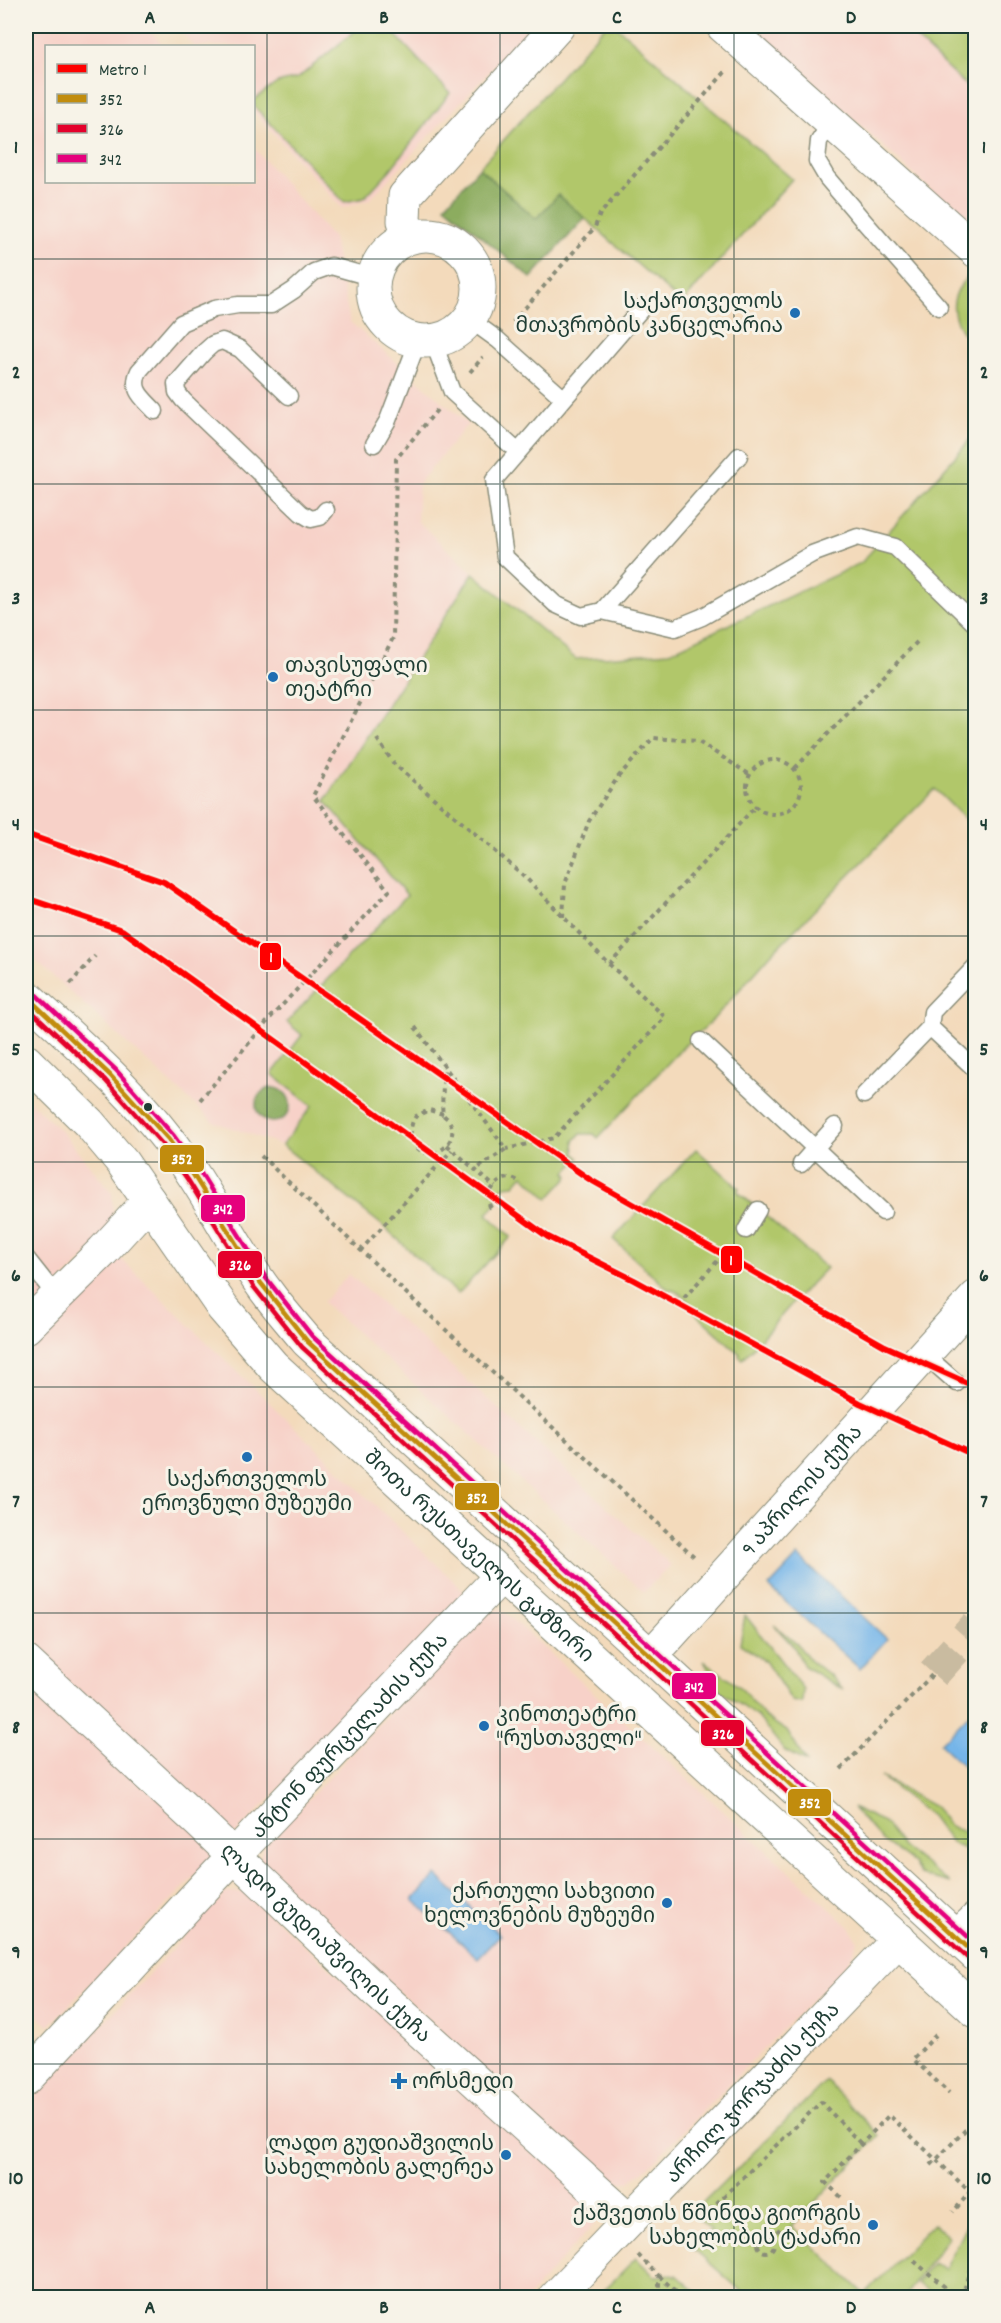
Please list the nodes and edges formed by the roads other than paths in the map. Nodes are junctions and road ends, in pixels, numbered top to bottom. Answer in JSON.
{"nodes":[{"id":1,"x":558,"y":26,"type":"edge"},
{"id":2,"x":723,"y":26,"type":"edge"},
{"id":3,"x":831,"y":123,"type":"junction"},
{"id":4,"x":411,"y":237,"type":"junction"},
{"id":5,"x":975,"y":251,"type":"edge"},
{"id":6,"x":374,"y":278,"type":"junction"},
{"id":7,"x":643,"y":307,"type":"dead end"},
{"id":8,"x":939,"y":307,"type":"dead end"},
{"id":9,"x":469,"y":319,"type":"junction"},
{"id":10,"x":426,"y":341,"type":"junction"},
{"id":11,"x":289,"y":396,"type":"dead end"},
{"id":12,"x":563,"y":398,"type":"junction"},
{"id":13,"x":155,"y":411,"type":"dead end"},
{"id":14,"x":374,"y":444,"type":"dead end"},
{"id":15,"x":517,"y":451,"type":"junction"},
{"id":16,"x":739,"y":456,"type":"dead end"},
{"id":17,"x":326,"y":510,"type":"dead end"},
{"id":18,"x":602,"y":611,"type":"junction"},
{"id":19,"x":975,"y":625,"type":"edge"},
{"id":20,"x":975,"y":966,"type":"edge"},
{"id":21,"x":26,"y":996,"type":"edge"},
{"id":22,"x":930,"y":1027,"type":"junction"},
{"id":23,"x":701,"y":1041,"type":"dead end"},
{"id":24,"x":26,"y":1061,"type":"edge"},
{"id":25,"x":975,"y":1070,"type":"edge"},
{"id":26,"x":864,"y":1095,"type":"dead end"},
{"id":27,"x":835,"y":1126,"type":"dead end"},
{"id":28,"x":815,"y":1148,"type":"junction"},
{"id":29,"x":801,"y":1164,"type":"dead end"},
{"id":30,"x":149,"y":1201,"type":"junction"},
{"id":31,"x":758,"y":1210,"type":"dead end"},
{"id":32,"x":883,"y":1212,"type":"dead end"},
{"id":33,"x":746,"y":1230,"type":"road end"},
{"id":34,"x":26,"y":1258,"type":"edge"},
{"id":35,"x":57,"y":1297,"type":"junction"},
{"id":36,"x":975,"y":1297,"type":"edge"},
{"id":37,"x":26,"y":1327,"type":"edge"},
{"id":38,"x":924,"y":1354,"type":"junction"},
{"id":39,"x":957,"y":1383,"type":"dead end"},
{"id":40,"x":502,"y":1575,"type":"junction"},
{"id":41,"x":651,"y":1656,"type":"junction"},
{"id":42,"x":26,"y":1662,"type":"edge"},
{"id":43,"x":234,"y":1856,"type":"junction"},
{"id":44,"x":969,"y":1937,"type":"edge"},
{"id":45,"x":899,"y":1939,"type":"junction"},
{"id":46,"x":975,"y":2011,"type":"edge"},
{"id":47,"x":31,"y":2061,"type":"edge"},
{"id":48,"x":629,"y":2220,"type":"junction"},
{"id":49,"x":555,"y":2298,"type":"edge"}],
"edges":[{"from":1,"to":4,"type":"street"},
{"from":2,"to":3,"type":"street"},
{"from":3,"to":5,"type":"street"},
{"from":3,"to":8,"type":"lane"},
{"from":4,"to":6,"type":"street"},
{"from":4,"to":9,"type":"street"},
{"from":6,"to":10,"type":"street"},
{"from":6,"to":13,"type":"lane"},
{"from":7,"to":12,"type":"lane"},
{"from":9,"to":10,"type":"street"},
{"from":9,"to":12,"type":"lane"},
{"from":10,"to":14,"type":"lane"},
{"from":10,"to":15,"type":"lane"},
{"from":11,"to":17,"type":"lane"},
{"from":12,"to":15,"type":"lane"},
{"from":15,"to":18,"type":"lane"},
{"from":16,"to":18,"type":"lane"},
{"from":18,"to":19,"type":"lane"},
{"from":20,"to":22,"type":"lane"},
{"from":21,"to":41,"type":"street","name":"შოთა რუსთაველის გამზირი"},
{"from":22,"to":25,"type":"lane"},
{"from":22,"to":26,"type":"lane"},
{"from":23,"to":28,"type":"lane"},
{"from":24,"to":30,"type":"street","name":"შოთა რუსთაველის გამზირი"},
{"from":27,"to":28,"type":"lane"},
{"from":28,"to":29,"type":"lane"},
{"from":28,"to":32,"type":"lane"},
{"from":30,"to":35,"type":"street"},
{"from":30,"to":40,"type":"street","name":"შოთა რუსთაველის გამზირი"},
{"from":31,"to":33,"type":"lane"},
{"from":34,"to":35,"type":"lane"},
{"from":35,"to":37,"type":"street"},
{"from":36,"to":38,"type":"street","name":"9 აპრილის ქუჩა"},
{"from":38,"to":39,"type":"lane"},
{"from":38,"to":41,"type":"street","name":"9 აპრილის ქუჩა"},
{"from":40,"to":43,"type":"street","name":"ანტონ ფურცელაძის ქუჩა"},
{"from":40,"to":45,"type":"street","name":"შოთა რუსთაველის გამზირი"},
{"from":41,"to":44,"type":"street","name":"შოთა რუსთაველის გამზირი"},
{"from":42,"to":43,"type":"street","name":"ლადო გუდიაშვილის ქუჩა"},
{"from":43,"to":47,"type":"street","name":"ანტონ ფურცელაძის ქუჩა"},
{"from":43,"to":48,"type":"street","name":"ლადო გუდიაშვილის ქუჩა"},
{"from":45,"to":46,"type":"street","name":"შოთა რუსთაველის გამზირი"},
{"from":45,"to":48,"type":"street","name":"არჩილ ჯორჯაძის ქუჩა"},
{"from":48,"to":49,"type":"street","name":"არჩილ ჯორჯაძის ქუჩა"}]}
